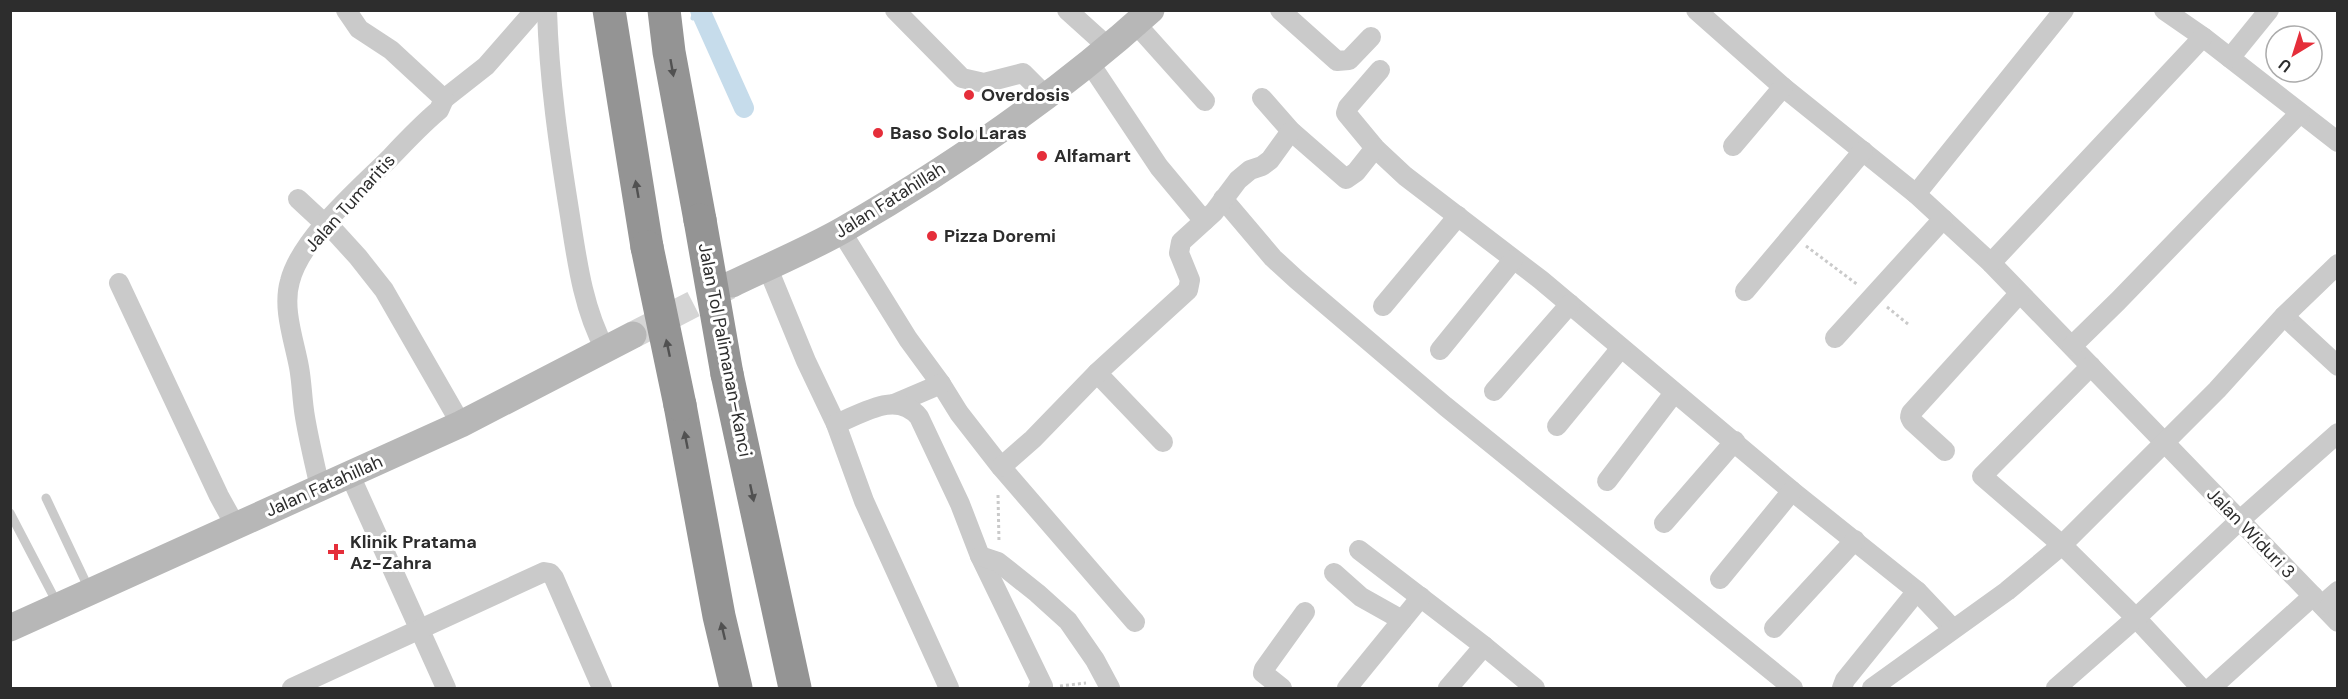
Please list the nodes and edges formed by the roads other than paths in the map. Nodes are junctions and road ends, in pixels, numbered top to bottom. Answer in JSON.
{"nodes":[{"id":1,"x":346,"y":10,"type":"edge"},
{"id":2,"x":535,"y":10,"type":"edge"},
{"id":3,"x":547,"y":10,"type":"edge"},
{"id":4,"x":609,"y":10,"type":"edge"},
{"id":5,"x":664,"y":10,"type":"edge"},
{"id":6,"x":895,"y":10,"type":"edge"},
{"id":7,"x":1067,"y":10,"type":"edge"},
{"id":8,"x":1280,"y":10,"type":"edge"},
{"id":9,"x":1696,"y":10,"type":"edge"},
{"id":10,"x":2064,"y":10,"type":"edge"},
{"id":11,"x":2164,"y":10,"type":"edge"},
{"id":12,"x":2269,"y":10,"type":"edge"},
{"id":13,"x":1144,"y":17,"type":"edge"},
{"id":14,"x":1371,"y":37,"type":"dead end"},
{"id":15,"x":2203,"y":37,"type":"junction"},
{"id":16,"x":1098,"y":54,"type":"junction"},
{"id":17,"x":2230,"y":58,"type":"junction"},
{"id":18,"x":1380,"y":70,"type":"dead end"},
{"id":19,"x":1783,"y":87,"type":"junction"},
{"id":20,"x":1046,"y":96,"type":"junction"},
{"id":21,"x":1262,"y":98,"type":"dead end"},
{"id":22,"x":444,"y":99,"type":"junction"},
{"id":23,"x":1205,"y":101,"type":"dead end"},
{"id":24,"x":2300,"y":113,"type":"junction"},
{"id":25,"x":1291,"y":131,"type":"junction"},
{"id":26,"x":2337,"y":142,"type":"edge"},
{"id":27,"x":1733,"y":146,"type":"dead end"},
{"id":28,"x":1375,"y":148,"type":"junction"},
{"id":29,"x":1863,"y":151,"type":"junction"},
{"id":30,"x":1917,"y":194,"type":"junction"},
{"id":31,"x":298,"y":199,"type":"dead end"},
{"id":32,"x":1223,"y":199,"type":"junction"},
{"id":33,"x":1458,"y":216,"type":"junction"},
{"id":34,"x":1943,"y":219,"type":"junction"},
{"id":35,"x":1204,"y":221,"type":"junction"},
{"id":36,"x":326,"y":224,"type":"junction"},
{"id":37,"x":841,"y":231,"type":"junction"},
{"id":38,"x":1513,"y":260,"type":"junction"},
{"id":39,"x":1991,"y":263,"type":"junction"},
{"id":40,"x":2337,"y":264,"type":"edge"},
{"id":41,"x":767,"y":266,"type":"junction"},
{"id":42,"x":119,"y":283,"type":"dead end"},
{"id":43,"x":732,"y":284,"type":"tunnel mouth"},
{"id":44,"x":1745,"y":291,"type":"dead end"},
{"id":45,"x":2019,"y":294,"type":"junction"},
{"id":46,"x":1570,"y":304,"type":"junction"},
{"id":47,"x":1383,"y":306,"type":"dead end"},
{"id":48,"x":2284,"y":316,"type":"junction"},
{"id":49,"x":633,"y":335,"type":"tunnel mouth"},
{"id":50,"x":1835,"y":338,"type":"dead end"},
{"id":51,"x":2072,"y":346,"type":"junction"},
{"id":52,"x":1621,"y":348,"type":"junction"},
{"id":53,"x":605,"y":349,"type":"junction"},
{"id":54,"x":1440,"y":350,"type":"dead end"},
{"id":55,"x":2091,"y":366,"type":"junction"},
{"id":56,"x":2337,"y":366,"type":"edge"},
{"id":57,"x":1097,"y":374,"type":"junction"},
{"id":58,"x":941,"y":384,"type":"junction"},
{"id":59,"x":1494,"y":391,"type":"dead end"},
{"id":60,"x":1674,"y":393,"type":"junction"},
{"id":61,"x":894,"y":404,"type":"junction"},
{"id":62,"x":461,"y":424,"type":"junction"},
{"id":63,"x":836,"y":424,"type":"junction"},
{"id":64,"x":1557,"y":426,"type":"dead end"},
{"id":65,"x":2337,"y":433,"type":"edge"},
{"id":66,"x":1735,"y":441,"type":"junction"},
{"id":67,"x":1163,"y":442,"type":"dead end"},
{"id":68,"x":2165,"y":443,"type":"junction"},
{"id":69,"x":1945,"y":451,"type":"dead end"},
{"id":70,"x":1001,"y":467,"type":"junction"},
{"id":71,"x":350,"y":475,"type":"junction"},
{"id":72,"x":1607,"y":481,"type":"dead end"},
{"id":73,"x":320,"y":488,"type":"junction"},
{"id":74,"x":1792,"y":491,"type":"junction"},
{"id":75,"x":46,"y":498,"type":"dead end"},
{"id":76,"x":10,"y":513,"type":"edge"},
{"id":77,"x":2239,"y":521,"type":"junction"},
{"id":78,"x":1665,"y":523,"type":"dead end"},
{"id":79,"x":235,"y":525,"type":"junction"},
{"id":80,"x":1855,"y":540,"type":"junction"},
{"id":81,"x":2062,"y":545,"type":"junction"},
{"id":82,"x":1359,"y":550,"type":"dead end"},
{"id":83,"x":989,"y":559,"type":"junction"},
{"id":84,"x":1334,"y":573,"type":"dead end"},
{"id":85,"x":1720,"y":579,"type":"dead end"},
{"id":86,"x":90,"y":591,"type":"junction"},
{"id":87,"x":1917,"y":591,"type":"junction"},
{"id":88,"x":2337,"y":591,"type":"edge"},
{"id":89,"x":1421,"y":597,"type":"junction"},
{"id":90,"x":2318,"y":601,"type":"junction"},
{"id":91,"x":58,"y":605,"type":"junction"},
{"id":92,"x":1305,"y":612,"type":"dead end"},
{"id":93,"x":2136,"y":618,"type":"junction"},
{"id":94,"x":1402,"y":620,"type":"junction"},
{"id":95,"x":1135,"y":622,"type":"dead end"},
{"id":96,"x":2337,"y":622,"type":"edge"},
{"id":97,"x":10,"y":628,"type":"edge"},
{"id":98,"x":1774,"y":628,"type":"dead end"},
{"id":99,"x":418,"y":629,"type":"junction"},
{"id":100,"x":1953,"y":629,"type":"junction"},
{"id":101,"x":1484,"y":646,"type":"junction"},
{"id":102,"x":1108,"y":684,"type":"edge"},
{"id":103,"x":1040,"y":687,"type":"edge"},
{"id":104,"x":292,"y":688,"type":"edge"},
{"id":105,"x":446,"y":688,"type":"edge"},
{"id":106,"x":602,"y":688,"type":"edge"},
{"id":107,"x":736,"y":688,"type":"edge"},
{"id":108,"x":795,"y":688,"type":"edge"},
{"id":109,"x":949,"y":688,"type":"edge"},
{"id":110,"x":1282,"y":688,"type":"edge"},
{"id":111,"x":1347,"y":688,"type":"edge"},
{"id":112,"x":1448,"y":688,"type":"edge"},
{"id":113,"x":1535,"y":688,"type":"edge"},
{"id":114,"x":1793,"y":688,"type":"edge"},
{"id":115,"x":1842,"y":688,"type":"edge"},
{"id":116,"x":1872,"y":688,"type":"edge"},
{"id":117,"x":2056,"y":688,"type":"edge"},
{"id":118,"x":2201,"y":688,"type":"edge"},
{"id":119,"x":2211,"y":688,"type":"edge"}],
"edges":[{"from":1,"to":22,"type":"street"},
{"from":2,"to":22,"type":"street","name":"Jalan Tumaritis"},
{"from":3,"to":53,"type":"street"},
{"from":107,"to":4,"type":"highway","one_way":true,"bridge":true},
{"from":5,"to":108,"type":"highway","name":"Jalan Tol Palimanan–Kanci","one_way":true,"bridge":true},
{"from":6,"to":20,"type":"street"},
{"from":7,"to":16,"type":"street"},
{"from":8,"to":14,"type":"street"},
{"from":9,"to":19,"type":"street","name":"Jalan Widuri 3"},
{"from":10,"to":30,"type":"street"},
{"from":11,"to":15,"type":"street"},
{"from":12,"to":17,"type":"street"},
{"from":13,"to":16,"type":"street","name":"Jalan Fatahillah"},
{"from":13,"to":23,"type":"street"},
{"from":15,"to":17,"type":"street"},
{"from":15,"to":39,"type":"street"},
{"from":16,"to":20,"type":"street","name":"Jalan Fatahillah"},
{"from":16,"to":35,"type":"street"},
{"from":17,"to":24,"type":"street"},
{"from":18,"to":28,"type":"street"},
{"from":19,"to":27,"type":"street"},
{"from":19,"to":29,"type":"street","name":"Jalan Widuri 3"},
{"from":20,"to":37,"type":"street","name":"Jalan Fatahillah"},
{"from":21,"to":25,"type":"street"},
{"from":22,"to":36,"type":"street","name":"Jalan Tumaritis"},
{"from":24,"to":26,"type":"street"},
{"from":24,"to":51,"type":"street"},
{"from":25,"to":28,"type":"street"},
{"from":25,"to":32,"type":"street"},
{"from":28,"to":33,"type":"street"},
{"from":29,"to":30,"type":"street","name":"Jalan Widuri 3"},
{"from":29,"to":44,"type":"street"},
{"from":30,"to":34,"type":"street","name":"Jalan Widuri 3"},
{"from":31,"to":36,"type":"street"},
{"from":32,"to":35,"type":"street"},
{"from":32,"to":114,"type":"street"},
{"from":33,"to":38,"type":"street"},
{"from":33,"to":47,"type":"street"},
{"from":34,"to":39,"type":"street","name":"Jalan Widuri 3"},
{"from":34,"to":50,"type":"street"},
{"from":35,"to":57,"type":"street"},
{"from":36,"to":62,"type":"street"},
{"from":36,"to":73,"type":"street","name":"Jalan Tumaritis"},
{"from":37,"to":41,"type":"street","name":"Jalan Fatahillah"},
{"from":37,"to":58,"type":"street"},
{"from":38,"to":46,"type":"street"},
{"from":38,"to":54,"type":"street"},
{"from":39,"to":45,"type":"street","name":"Jalan Widuri 3"},
{"from":40,"to":48,"type":"street"},
{"from":41,"to":43,"type":"street","name":"Jalan Fatahillah"},
{"from":41,"to":63,"type":"street"},
{"from":42,"to":79,"type":"street"},
{"from":45,"to":51,"type":"street","name":"Jalan Widuri 3"},
{"from":45,"to":69,"type":"street"},
{"from":46,"to":52,"type":"street"},
{"from":46,"to":59,"type":"street"},
{"from":48,"to":56,"type":"street"},
{"from":48,"to":68,"type":"street"},
{"from":49,"to":53,"type":"street","name":"Jalan Fatahillah"},
{"from":51,"to":55,"type":"street","name":"Jalan Widuri 3"},
{"from":52,"to":60,"type":"street"},
{"from":52,"to":64,"type":"street"},
{"from":53,"to":62,"type":"street","name":"Jalan Fatahillah"},
{"from":55,"to":68,"type":"street","name":"Jalan Widuri 3"},
{"from":55,"to":81,"type":"street"},
{"from":57,"to":67,"type":"street"},
{"from":57,"to":70,"type":"street"},
{"from":58,"to":61,"type":"street"},
{"from":58,"to":70,"type":"street"},
{"from":60,"to":66,"type":"street"},
{"from":60,"to":72,"type":"street"},
{"from":61,"to":63,"type":"street"},
{"from":61,"to":83,"type":"street"},
{"from":62,"to":71,"type":"street","name":"Jalan Fatahillah"},
{"from":63,"to":109,"type":"street"},
{"from":65,"to":77,"type":"street"},
{"from":66,"to":74,"type":"street"},
{"from":66,"to":78,"type":"street"},
{"from":68,"to":77,"type":"street","name":"Jalan Widuri 3"},
{"from":68,"to":81,"type":"street"},
{"from":70,"to":95,"type":"street"},
{"from":71,"to":73,"type":"street","name":"Jalan Fatahillah"},
{"from":71,"to":99,"type":"street"},
{"from":73,"to":79,"type":"street","name":"Jalan Fatahillah"},
{"from":74,"to":80,"type":"street"},
{"from":74,"to":85,"type":"street"},
{"from":75,"to":86,"type":"lane"},
{"from":76,"to":91,"type":"lane"},
{"from":77,"to":90,"type":"street","name":"Jalan Widuri 3"},
{"from":77,"to":93,"type":"street"},
{"from":79,"to":86,"type":"street","name":"Jalan Fatahillah"},
{"from":80,"to":87,"type":"street"},
{"from":80,"to":98,"type":"street"},
{"from":81,"to":93,"type":"street"},
{"from":81,"to":100,"type":"street"},
{"from":82,"to":89,"type":"street"},
{"from":83,"to":102,"type":"street"},
{"from":83,"to":103,"type":"street"},
{"from":84,"to":94,"type":"street"},
{"from":86,"to":91,"type":"street","name":"Jalan Fatahillah"},
{"from":87,"to":100,"type":"street"},
{"from":87,"to":115,"type":"street"},
{"from":88,"to":90,"type":"street"},
{"from":89,"to":94,"type":"street"},
{"from":89,"to":101,"type":"street"},
{"from":90,"to":96,"type":"street","name":"Jalan Widuri 3"},
{"from":90,"to":119,"type":"street"},
{"from":91,"to":97,"type":"street","name":"Jalan Fatahillah"},
{"from":92,"to":110,"type":"street"},
{"from":93,"to":117,"type":"street"},
{"from":93,"to":118,"type":"street"},
{"from":94,"to":111,"type":"street"},
{"from":99,"to":104,"type":"street"},
{"from":99,"to":105,"type":"street"},
{"from":99,"to":106,"type":"street"},
{"from":100,"to":116,"type":"street"},
{"from":101,"to":112,"type":"street"},
{"from":101,"to":113,"type":"street"}]}
